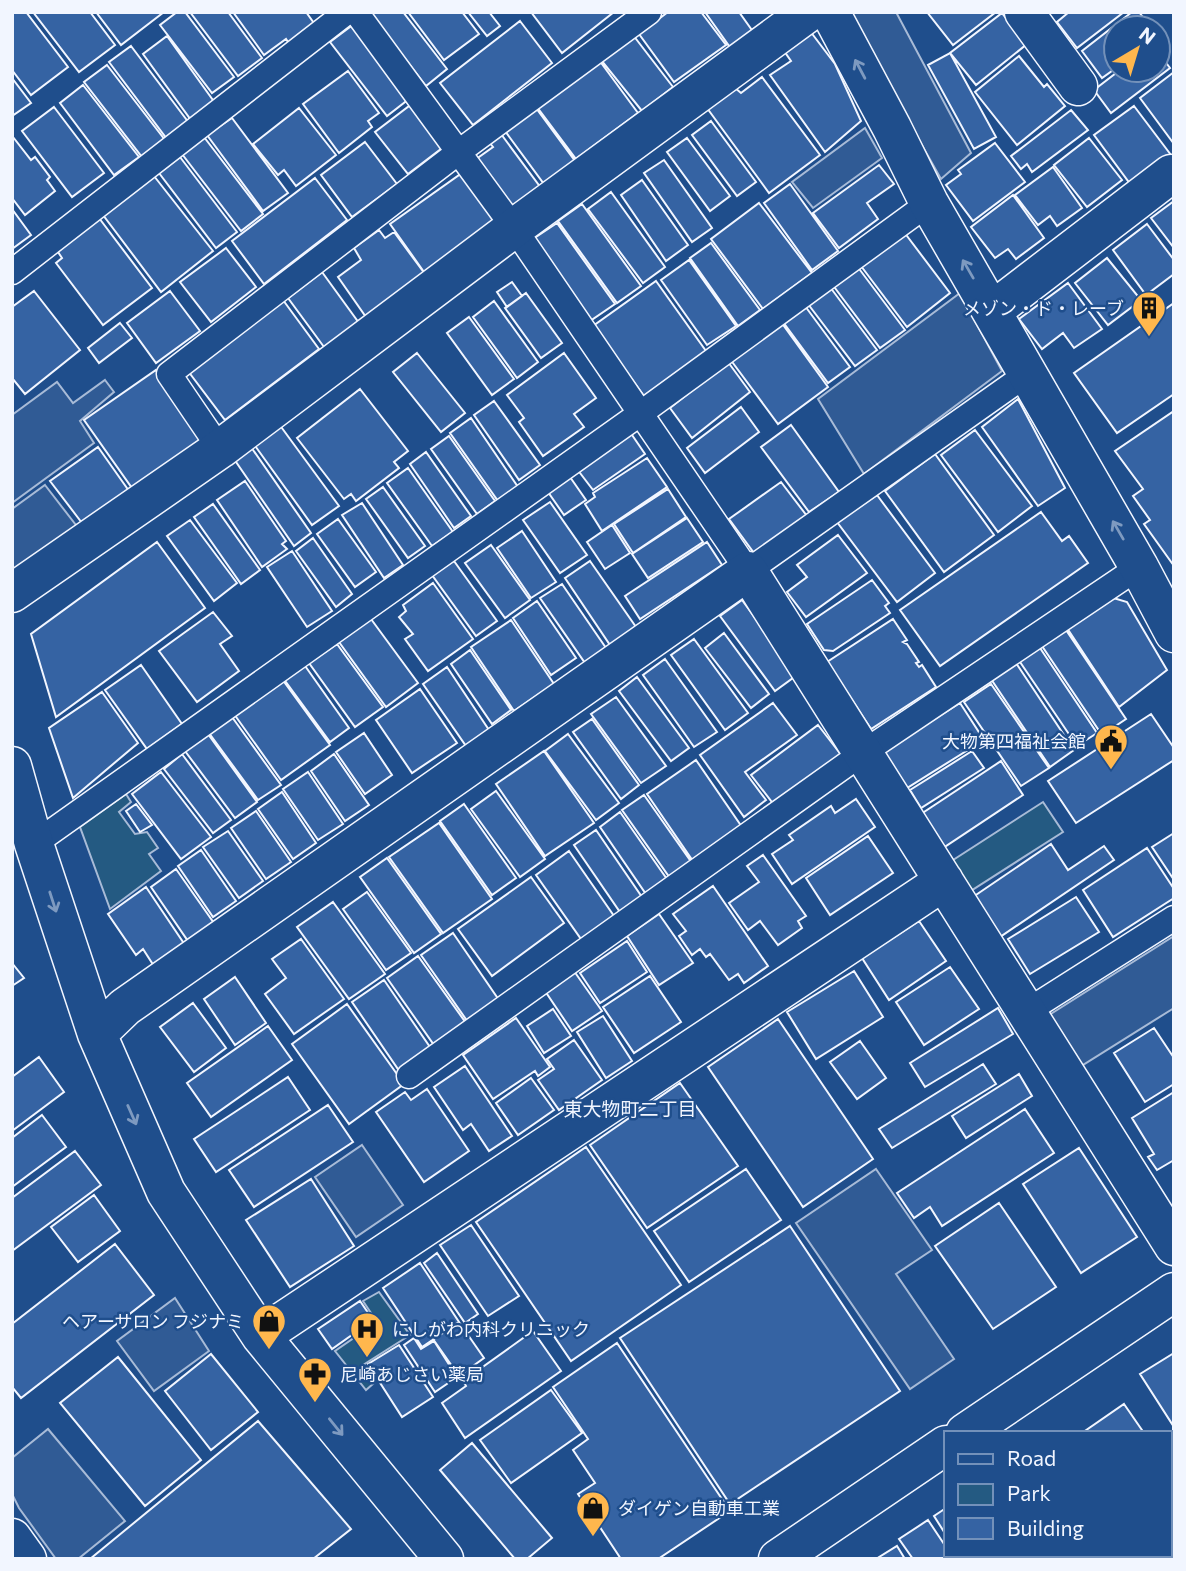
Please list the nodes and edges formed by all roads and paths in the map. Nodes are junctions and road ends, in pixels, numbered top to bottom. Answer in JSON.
{"nodes":[{"id":1,"x":347,"y":12,"type":"edge"},
{"id":2,"x":356,"y":12,"type":"edge"},
{"id":3,"x":649,"y":12,"type":"edge"},
{"id":4,"x":809,"y":12,"type":"edge"},
{"id":5,"x":830,"y":12,"type":"edge"},
{"id":6,"x":1024,"y":12,"type":"edge"},
{"id":7,"x":1078,"y":86,"type":"dead end"},
{"id":8,"x":460,"y":151,"type":"junction"},
{"id":9,"x":1171,"y":174,"type":"dead end"},
{"id":10,"x":929,"y":203,"type":"junction"},
{"id":11,"x":514,"y":228,"type":"junction"},
{"id":12,"x":12,"y":272,"type":"edge"},
{"id":13,"x":992,"y":311,"type":"junction"},
{"id":14,"x":1027,"y":374,"type":"junction"},
{"id":15,"x":641,"y":413,"type":"junction"},
{"id":16,"x":220,"y":449,"type":"junction"},
{"id":17,"x":1139,"y":567,"type":"junction"},
{"id":18,"x":748,"y":571,"type":"junction"},
{"id":19,"x":12,"y":593,"type":"edge"},
{"id":20,"x":1174,"y":633,"type":"edge"},
{"id":21,"x":864,"y":752,"type":"junction"},
{"id":22,"x":12,"y":766,"type":"edge"},
{"id":23,"x":34,"y":844,"type":"junction"},
{"id":24,"x":944,"y":881,"type":"junction"},
{"id":25,"x":1174,"y":918,"type":"edge"},
{"id":26,"x":1026,"y":1012,"type":"junction"},
{"id":27,"x":97,"y":1034,"type":"junction"},
{"id":28,"x":409,"y":1076,"type":"dead end"},
{"id":29,"x":1174,"y":1246,"type":"edge"},
{"id":30,"x":1174,"y":1292,"type":"edge"},
{"id":31,"x":261,"y":1336,"type":"junction"},
{"id":32,"x":968,"y":1431,"type":"edge"},
{"id":33,"x":944,"y":1447,"type":"edge"},
{"id":34,"x":12,"y":1538,"type":"edge"},
{"id":35,"x":27,"y":1559,"type":"edge"},
{"id":36,"x":444,"y":1559,"type":"edge"},
{"id":37,"x":778,"y":1559,"type":"edge"}],
"edges":[{"from":1,"to":12,"type":"lane"},
{"from":2,"to":8,"type":"lane"},
{"from":3,"to":8,"type":"lane"},
{"from":4,"to":11,"type":"street"},
{"from":10,"to":5,"type":"street","one_way":true},
{"from":6,"to":7,"type":"street"},
{"from":8,"to":11,"type":"lane"},
{"from":8,"to":16,"type":"lane"},
{"from":9,"to":13,"type":"street"},
{"from":13,"to":10,"type":"street","one_way":true},
{"from":10,"to":15,"type":"lane"},
{"from":11,"to":15,"type":"lane"},
{"from":11,"to":16,"type":"street"},
{"from":13,"to":14,"type":"street"},
{"from":17,"to":14,"type":"street","one_way":true},
{"from":14,"to":18,"type":"lane"},
{"from":15,"to":18,"type":"lane"},
{"from":15,"to":23,"type":"lane"},
{"from":16,"to":19,"type":"street"},
{"from":17,"to":20,"type":"street"},
{"from":17,"to":21,"type":"lane"},
{"from":18,"to":21,"type":"street"},
{"from":18,"to":27,"type":"street"},
{"from":21,"to":24,"type":"street"},
{"from":21,"to":28,"type":"lane"},
{"from":22,"to":23,"type":"street"},
{"from":23,"to":27,"type":"street","one_way":true},
{"from":24,"to":26,"type":"street"},
{"from":24,"to":31,"type":"street"},
{"from":25,"to":26,"type":"lane"},
{"from":26,"to":29,"type":"street"},
{"from":27,"to":31,"type":"street","one_way":true},
{"from":30,"to":32,"type":"street"},
{"from":31,"to":36,"type":"street","one_way":true},
{"from":33,"to":37,"type":"street"},
{"from":34,"to":35,"type":"street"}]}
